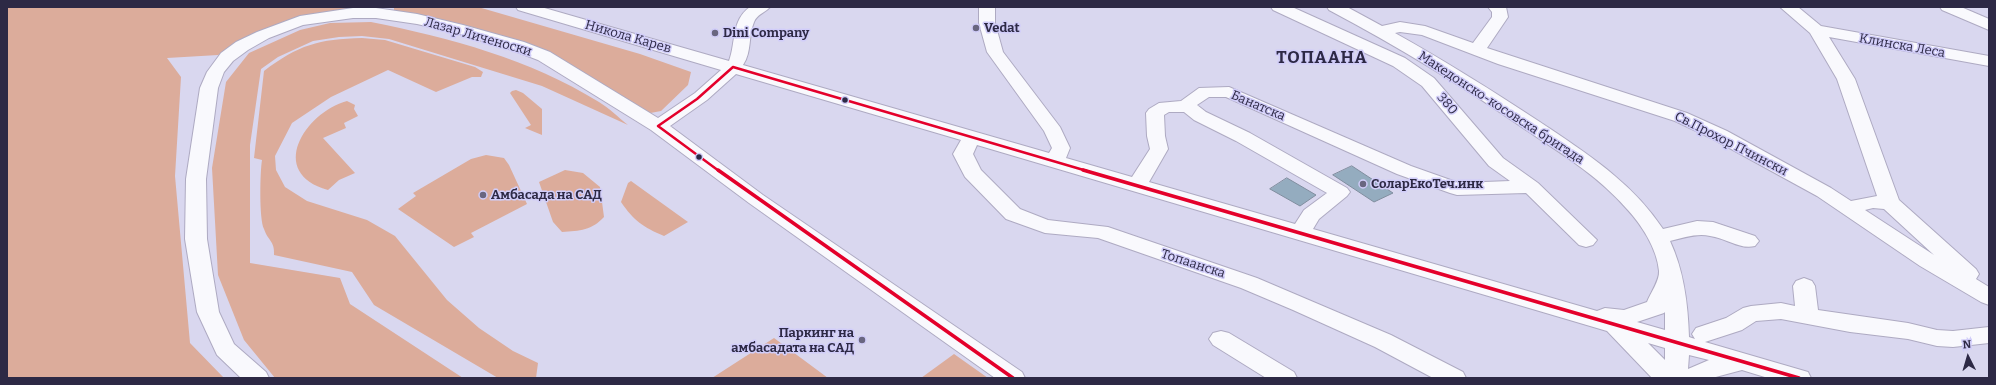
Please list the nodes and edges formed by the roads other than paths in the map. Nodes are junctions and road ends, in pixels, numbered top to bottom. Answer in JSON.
{"nodes":[{"id":1,"x":524,"y":7,"type":"edge"},
{"id":2,"x":762,"y":7,"type":"edge"},
{"id":3,"x":987,"y":7,"type":"edge"},
{"id":4,"x":1279,"y":7,"type":"edge"},
{"id":5,"x":1335,"y":7,"type":"edge"},
{"id":6,"x":1496,"y":7,"type":"edge"},
{"id":7,"x":1788,"y":7,"type":"edge"},
{"id":8,"x":1948,"y":7,"type":"edge"},
{"id":9,"x":1303,"y":17,"type":"junction"},
{"id":10,"x":1363,"y":21,"type":"junction"},
{"id":11,"x":1989,"y":25,"type":"edge"},
{"id":12,"x":1816,"y":30,"type":"junction"},
{"id":13,"x":1381,"y":31,"type":"junction"},
{"id":14,"x":1477,"y":50,"type":"junction"},
{"id":15,"x":1984,"y":57,"type":"edge"},
{"id":16,"x":733,"y":67,"type":"junction"},
{"id":17,"x":1188,"y":106,"type":"junction"},
{"id":18,"x":658,"y":126,"type":"junction"},
{"id":19,"x":972,"y":138,"type":"junction"},
{"id":20,"x":1055,"y":161,"type":"junction"},
{"id":21,"x":1137,"y":186,"type":"junction"},
{"id":22,"x":1531,"y":187,"type":"junction"},
{"id":23,"x":1890,"y":203,"type":"junction"},
{"id":24,"x":1847,"y":208,"type":"junction"},
{"id":25,"x":1300,"y":234,"type":"junction"},
{"id":26,"x":1658,"y":237,"type":"junction"},
{"id":27,"x":1586,"y":240,"type":"dead end"},
{"id":28,"x":1748,"y":241,"type":"dead end"},
{"id":29,"x":1671,"y":272,"type":"junction"},
{"id":30,"x":1804,"y":286,"type":"dead end"},
{"id":31,"x":1989,"y":292,"type":"edge"},
{"id":32,"x":1989,"y":297,"type":"edge"},
{"id":33,"x":1674,"y":303,"type":"junction"},
{"id":34,"x":1572,"y":313,"type":"junction"},
{"id":35,"x":1806,"y":316,"type":"junction"},
{"id":36,"x":1614,"y":325,"type":"junction"},
{"id":37,"x":1704,"y":334,"type":"junction"},
{"id":38,"x":1989,"y":335,"type":"edge"},
{"id":39,"x":1221,"y":339,"type":"dead end"},
{"id":40,"x":1677,"y":343,"type":"junction"},
{"id":41,"x":1742,"y":361,"type":"junction"},
{"id":42,"x":1765,"y":368,"type":"junction"},
{"id":43,"x":257,"y":378,"type":"edge"},
{"id":44,"x":1013,"y":378,"type":"edge"},
{"id":45,"x":1286,"y":378,"type":"edge"},
{"id":46,"x":1454,"y":378,"type":"edge"},
{"id":47,"x":1666,"y":378,"type":"edge"},
{"id":48,"x":1676,"y":378,"type":"edge"},
{"id":49,"x":1692,"y":378,"type":"edge"},
{"id":50,"x":1798,"y":378,"type":"edge"}],
"edges":[{"from":1,"to":16,"type":"street","name":"Никола Карев"},
{"from":2,"to":16,"type":"street"},
{"from":3,"to":20,"type":"street"},
{"from":4,"to":9,"type":"street","name":"380"},
{"from":5,"to":10,"type":"street","name":"Македонско-косовска бригада"},
{"from":6,"to":14,"type":"street"},
{"from":7,"to":12,"type":"street"},
{"from":8,"to":11,"type":"street"},
{"from":9,"to":10,"type":"street"},
{"from":9,"to":22,"type":"street","name":"380"},
{"from":10,"to":13,"type":"street","name":"Македонско-косовска бригада"},
{"from":12,"to":15,"type":"street","name":"Клинска Леса"},
{"from":12,"to":23,"type":"street"},
{"from":13,"to":14,"type":"street","name":"Св.Прохор Пчински"},
{"from":13,"to":26,"type":"street","name":"Македонско-косовска бригада"},
{"from":14,"to":24,"type":"street","name":"Св.Прохор Пчински"},
{"from":16,"to":18,"type":"street"},
{"from":16,"to":19,"type":"street","name":"Никола Карев"},
{"from":17,"to":21,"type":"street"},
{"from":17,"to":22,"type":"street","name":"Банатска"},
{"from":17,"to":25,"type":"street"},
{"from":18,"to":43,"type":"street","name":"Лазар Личеноски"},
{"from":18,"to":44,"type":"street","name":"Лазар Личеноски"},
{"from":19,"to":20,"type":"street","name":"Никола Карев"},
{"from":19,"to":46,"type":"street","name":"Топаанска"},
{"from":20,"to":21,"type":"street","name":"Никола Карев"},
{"from":21,"to":25,"type":"street","name":"Никола Карев"},
{"from":22,"to":27,"type":"street","name":"380"},
{"from":23,"to":24,"type":"street"},
{"from":23,"to":31,"type":"street"},
{"from":24,"to":32,"type":"street","name":"Св.Прохор Пчински"},
{"from":25,"to":34,"type":"street","name":"Никола Карев"},
{"from":26,"to":28,"type":"street"},
{"from":26,"to":29,"type":"street","name":"Македонско-косовска бригада"},
{"from":29,"to":33,"type":"street","name":"Македонско-косовска бригада"},
{"from":29,"to":34,"type":"street"},
{"from":30,"to":35,"type":"street"},
{"from":33,"to":37,"type":"street"},
{"from":33,"to":40,"type":"street","name":"Македонско-косовска бригада"},
{"from":34,"to":36,"type":"street"},
{"from":35,"to":37,"type":"street"},
{"from":35,"to":38,"type":"street"},
{"from":36,"to":40,"type":"street"},
{"from":36,"to":47,"type":"street"},
{"from":37,"to":42,"type":"street"},
{"from":39,"to":45,"type":"street"},
{"from":40,"to":41,"type":"street"},
{"from":40,"to":48,"type":"street","name":"Македонско-косовска бригада"},
{"from":41,"to":42,"type":"street"},
{"from":41,"to":49,"type":"street"},
{"from":42,"to":50,"type":"street"}]}
